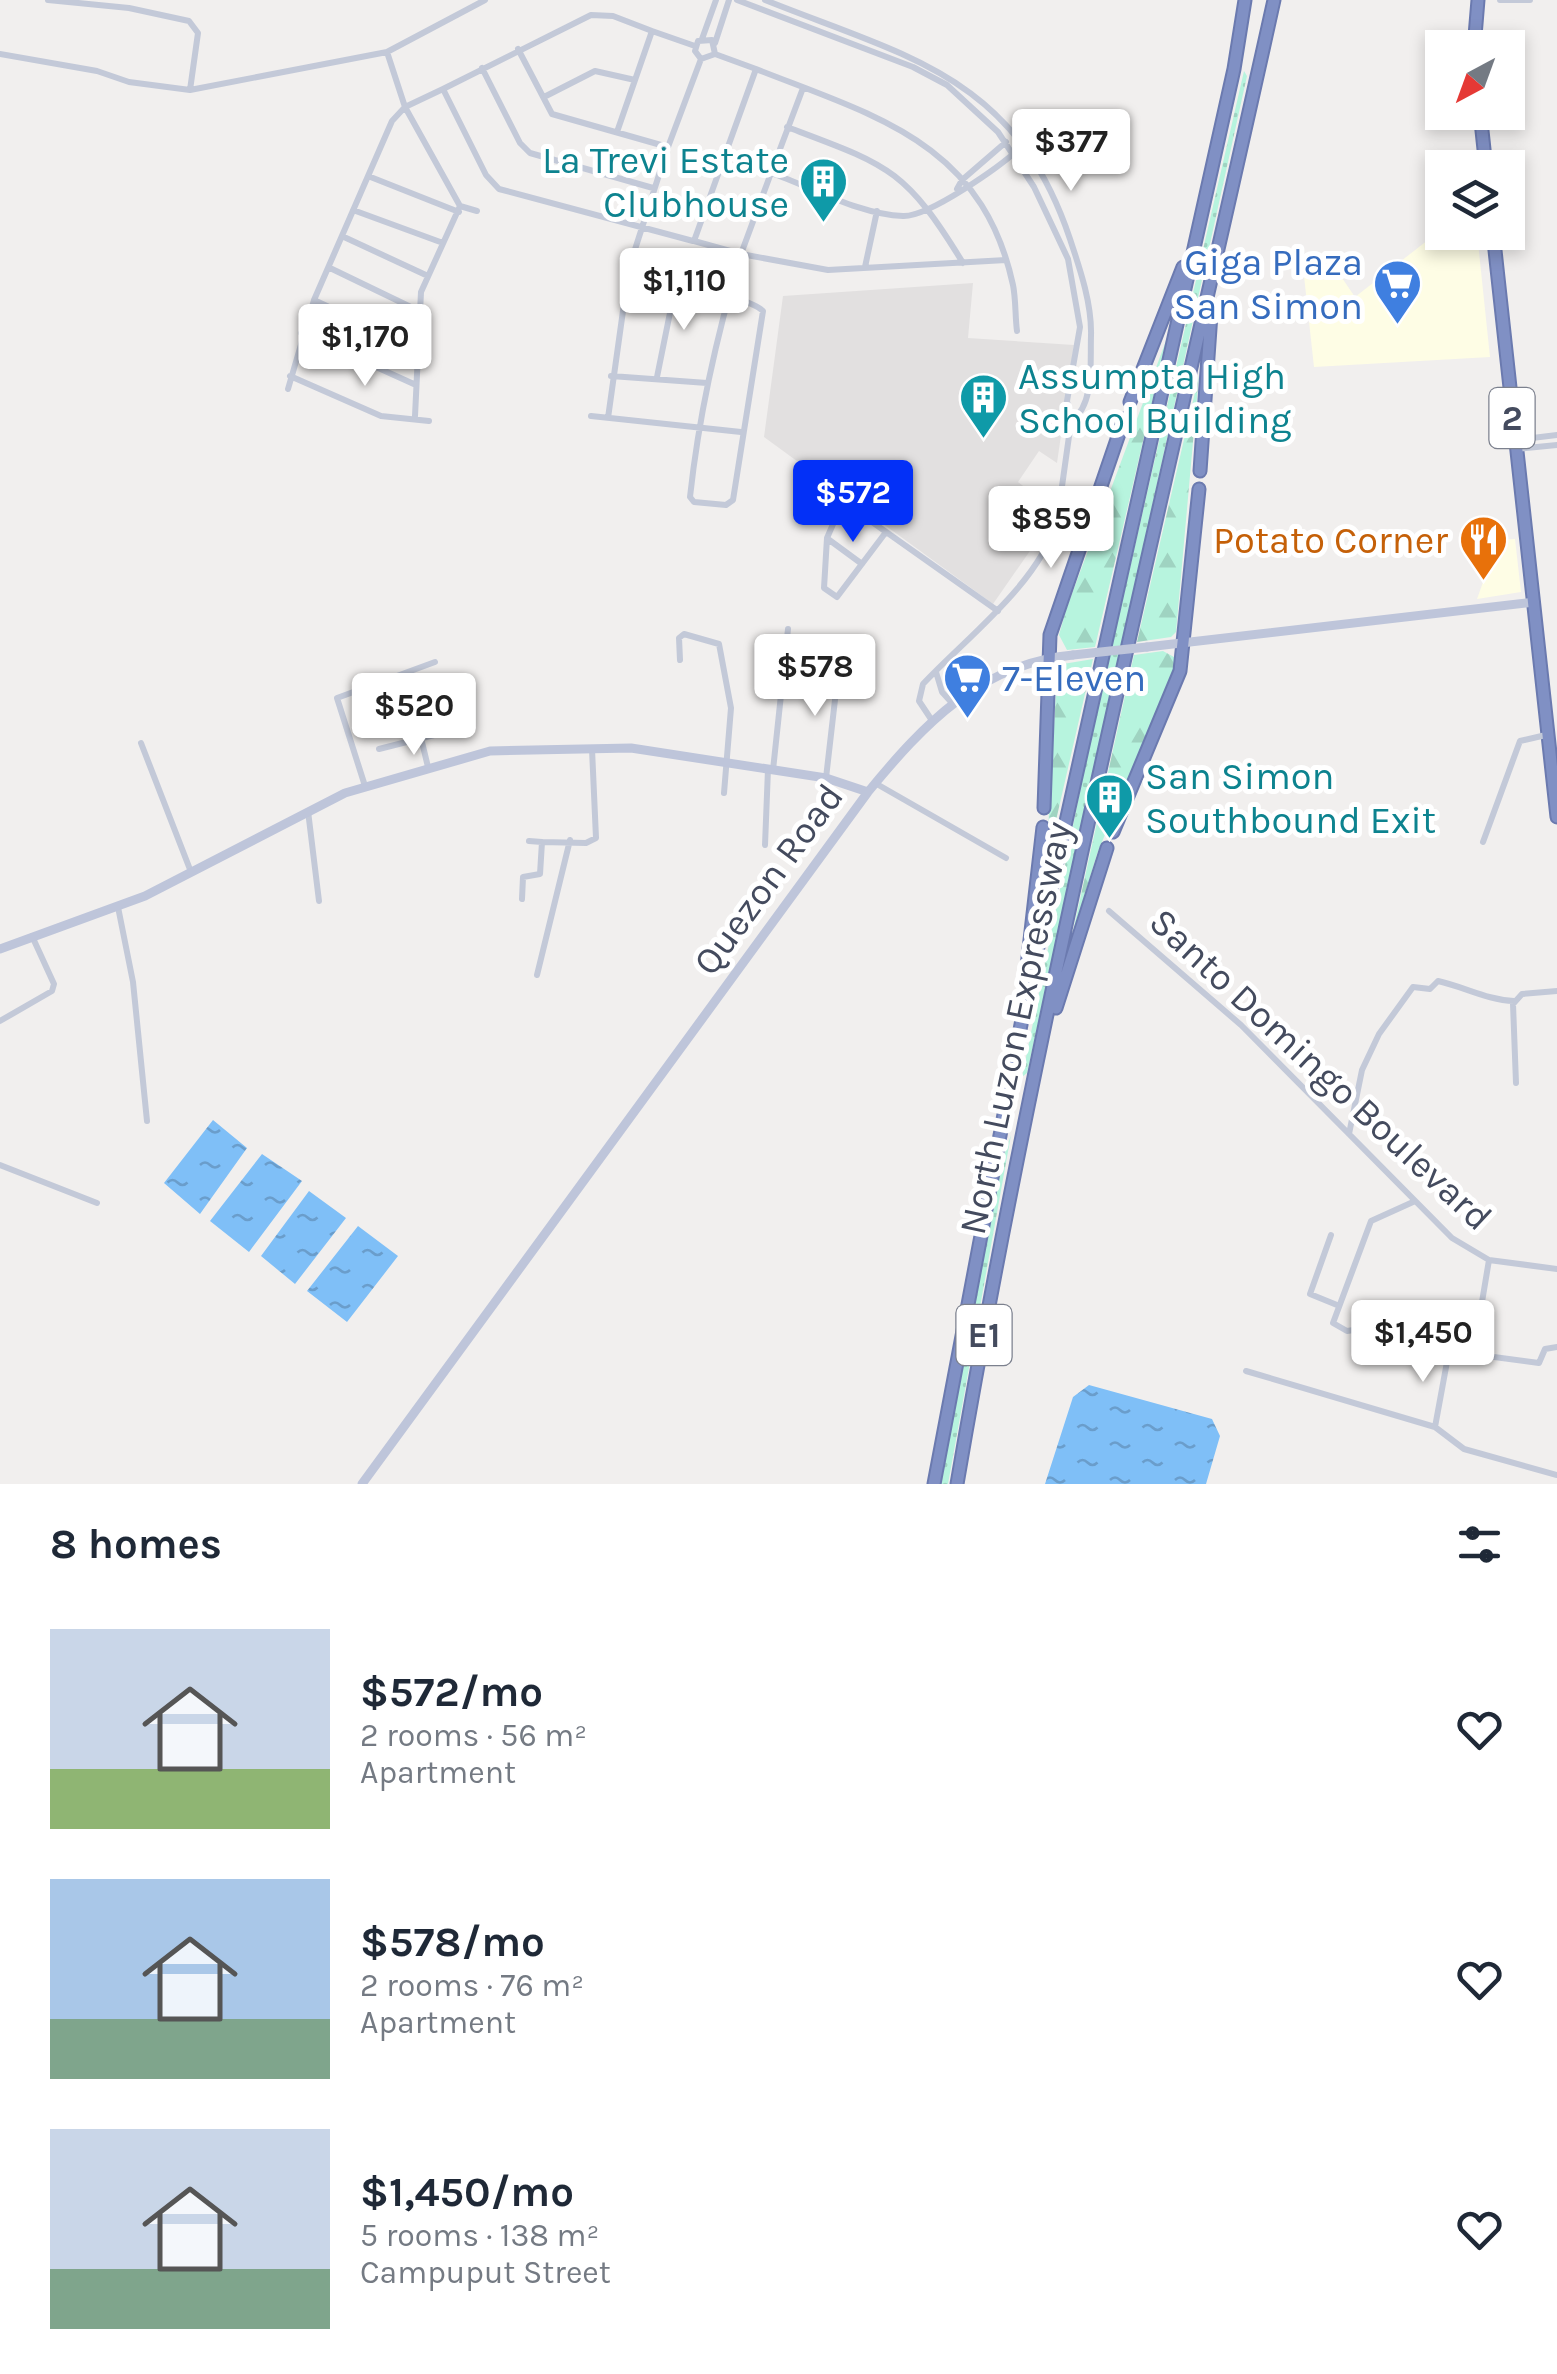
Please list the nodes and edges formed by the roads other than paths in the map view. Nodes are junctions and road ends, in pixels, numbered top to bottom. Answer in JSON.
{"nodes":[{"id":1,"x":48,"y":0,"type":"edge"},
{"id":2,"x":485,"y":0,"type":"edge"},
{"id":3,"x":716,"y":0,"type":"edge"},
{"id":4,"x":729,"y":0,"type":"edge"},
{"id":5,"x":737,"y":0,"type":"edge"},
{"id":6,"x":765,"y":0,"type":"edge"},
{"id":7,"x":1245,"y":0,"type":"edge"},
{"id":8,"x":1274,"y":0,"type":"edge"},
{"id":9,"x":1478,"y":0,"type":"edge"},
{"id":10,"x":1500,"y":0,"type":"edge"},
{"id":11,"x":1530,"y":0,"type":"edge"},
{"id":12,"x":1476,"y":30,"type":"edge"},
{"id":13,"x":652,"y":32,"type":"junction"},
{"id":14,"x":702,"y":39,"type":"junction"},
{"id":15,"x":715,"y":44,"type":"junction"},
{"id":16,"x":695,"y":46,"type":"junction"},
{"id":17,"x":518,"y":49,"type":"junction"},
{"id":18,"x":386,"y":52,"type":"junction"},
{"id":19,"x":0,"y":54,"type":"edge"},
{"id":20,"x":714,"y":54,"type":"junction"},
{"id":21,"x":915,"y":57,"type":"junction"},
{"id":22,"x":701,"y":58,"type":"junction"},
{"id":23,"x":913,"y":67,"type":"junction"},
{"id":24,"x":482,"y":68,"type":"junction"},
{"id":25,"x":1234,"y":69,"type":"junction"},
{"id":26,"x":756,"y":70,"type":"junction"},
{"id":27,"x":634,"y":80,"type":"junction"},
{"id":28,"x":443,"y":88,"type":"junction"},
{"id":29,"x":803,"y":88,"type":"junction"},
{"id":30,"x":190,"y":90,"type":"junction"},
{"id":31,"x":544,"y":97,"type":"junction"},
{"id":32,"x":405,"y":107,"type":"junction"},
{"id":33,"x":787,"y":127,"type":"junction"},
{"id":34,"x":618,"y":132,"type":"junction"},
{"id":35,"x":1013,"y":136,"type":"junction"},
{"id":36,"x":1004,"y":143,"type":"junction"},
{"id":37,"x":668,"y":146,"type":"junction"},
{"id":38,"x":1021,"y":148,"type":"junction"},
{"id":39,"x":1014,"y":154,"type":"junction"},
{"id":40,"x":771,"y":174,"type":"junction"},
{"id":41,"x":368,"y":176,"type":"junction"},
{"id":42,"x":962,"y":180,"type":"junction"},
{"id":43,"x":653,"y":188,"type":"junction"},
{"id":44,"x":957,"y":189,"type":"junction"},
{"id":45,"x":970,"y":189,"type":"junction"},
{"id":46,"x":929,"y":207,"type":"junction"},
{"id":47,"x":459,"y":209,"type":"junction"},
{"id":48,"x":352,"y":210,"type":"junction"},
{"id":49,"x":476,"y":211,"type":"dead end"},
{"id":50,"x":877,"y":212,"type":"junction"},
{"id":51,"x":640,"y":226,"type":"junction"},
{"id":52,"x":1224,"y":226,"type":"junction"},
{"id":53,"x":344,"y":237,"type":"junction"},
{"id":54,"x":694,"y":241,"type":"junction"},
{"id":55,"x":443,"y":243,"type":"junction"},
{"id":56,"x":1495,"y":250,"type":"edge"},
{"id":57,"x":742,"y":254,"type":"junction"},
{"id":58,"x":1006,"y":260,"type":"junction"},
{"id":59,"x":963,"y":262,"type":"junction"},
{"id":60,"x":865,"y":267,"type":"junction"},
{"id":61,"x":330,"y":268,"type":"junction"},
{"id":62,"x":629,"y":268,"type":"junction"},
{"id":63,"x":428,"y":276,"type":"junction"},
{"id":64,"x":676,"y":283,"type":"junction"},
{"id":65,"x":728,"y":298,"type":"junction"},
{"id":66,"x":314,"y":300,"type":"junction"},
{"id":67,"x":417,"y":310,"type":"junction"},
{"id":68,"x":1017,"y":332,"type":"dead end"},
{"id":69,"x":301,"y":334,"type":"junction"},
{"id":70,"x":416,"y":348,"type":"junction"},
{"id":71,"x":1076,"y":363,"type":"junction"},
{"id":72,"x":1090,"y":363,"type":"junction"},
{"id":73,"x":290,"y":376,"type":"junction"},
{"id":74,"x":611,"y":376,"type":"junction"},
{"id":75,"x":657,"y":376,"type":"junction"},
{"id":76,"x":706,"y":383,"type":"junction"},
{"id":77,"x":416,"y":385,"type":"junction"},
{"id":78,"x":288,"y":390,"type":"dead end"},
{"id":79,"x":1069,"y":396,"type":"junction"},
{"id":80,"x":1086,"y":402,"type":"junction"},
{"id":81,"x":1130,"y":402,"type":"dead end"},
{"id":82,"x":415,"y":416,"type":"junction"},
{"id":83,"x":591,"y":416,"type":"dead end"},
{"id":84,"x":608,"y":418,"type":"junction"},
{"id":85,"x":1124,"y":418,"type":"dead end"},
{"id":86,"x":429,"y":421,"type":"dead end"},
{"id":87,"x":1071,"y":422,"type":"junction"},
{"id":88,"x":697,"y":428,"type":"junction"},
{"id":89,"x":741,"y":432,"type":"junction"},
{"id":90,"x":1557,"y":434,"type":"edge"},
{"id":91,"x":1546,"y":436,"type":"junction"},
{"id":92,"x":1515,"y":445,"type":"junction"},
{"id":93,"x":1557,"y":445,"type":"edge"},
{"id":94,"x":1548,"y":446,"type":"junction"},
{"id":95,"x":1200,"y":471,"type":"dead end"},
{"id":96,"x":1198,"y":490,"type":"dead end"},
{"id":97,"x":886,"y":532,"type":"junction"},
{"id":98,"x":827,"y":538,"type":"junction"},
{"id":99,"x":862,"y":564,"type":"junction"},
{"id":100,"x":1534,"y":602,"type":"junction"},
{"id":101,"x":998,"y":611,"type":"junction"},
{"id":102,"x":788,"y":629,"type":"dead end"},
{"id":103,"x":1181,"y":644,"type":"junction"},
{"id":104,"x":1049,"y":658,"type":"junction"},
{"id":105,"x":680,"y":660,"type":"dead end"},
{"id":106,"x":435,"y":662,"type":"dead end"},
{"id":107,"x":840,"y":666,"type":"dead end"},
{"id":108,"x":936,"y":671,"type":"junction"},
{"id":109,"x":952,"y":702,"type":"junction"},
{"id":110,"x":931,"y":719,"type":"junction"},
{"id":111,"x":442,"y":734,"type":"dead end"},
{"id":112,"x":1546,"y":735,"type":"junction"},
{"id":113,"x":421,"y":738,"type":"junction"},
{"id":114,"x":141,"y":743,"type":"dead end"},
{"id":115,"x":592,"y":748,"type":"junction"},
{"id":116,"x":379,"y":749,"type":"dead end"},
{"id":117,"x":727,"y":762,"type":"junction"},
{"id":118,"x":428,"y":766,"type":"junction"},
{"id":119,"x":771,"y":769,"type":"junction"},
{"id":120,"x":826,"y":778,"type":"junction"},
{"id":121,"x":365,"y":786,"type":"junction"},
{"id":122,"x":872,"y":787,"type":"junction"},
{"id":123,"x":724,"y":793,"type":"dead end"},
{"id":124,"x":1044,"y":808,"type":"dead end"},
{"id":125,"x":308,"y":810,"type":"junction"},
{"id":126,"x":1557,"y":817,"type":"edge"},
{"id":127,"x":1043,"y":827,"type":"dead end"},
{"id":128,"x":1113,"y":832,"type":"dead end"},
{"id":129,"x":570,"y":840,"type":"junction"},
{"id":130,"x":528,"y":841,"type":"dead end"},
{"id":131,"x":542,"y":842,"type":"junction"},
{"id":132,"x":1483,"y":842,"type":"dead end"},
{"id":133,"x":765,"y":845,"type":"dead end"},
{"id":134,"x":1108,"y":848,"type":"dead end"},
{"id":135,"x":1006,"y":858,"type":"dead end"},
{"id":136,"x":192,"y":873,"type":"junction"},
{"id":137,"x":522,"y":900,"type":"dead end"},
{"id":138,"x":318,"y":901,"type":"dead end"},
{"id":139,"x":118,"y":907,"type":"junction"},
{"id":140,"x":1109,"y":911,"type":"dead end"},
{"id":141,"x":32,"y":935,"type":"junction"},
{"id":142,"x":0,"y":949,"type":"edge"},
{"id":143,"x":537,"y":974,"type":"dead end"},
{"id":144,"x":1557,"y":991,"type":"edge"},
{"id":145,"x":1514,"y":1001,"type":"junction"},
{"id":146,"x":1023,"y":1014,"type":"junction"},
{"id":147,"x":0,"y":1021,"type":"edge"},
{"id":148,"x":1516,"y":1082,"type":"dead end"},
{"id":149,"x":147,"y":1121,"type":"dead end"},
{"id":150,"x":1348,"y":1134,"type":"junction"},
{"id":151,"x":0,"y":1165,"type":"edge"},
{"id":152,"x":1012,"y":1187,"type":"junction"},
{"id":153,"x":1413,"y":1202,"type":"junction"},
{"id":154,"x":97,"y":1203,"type":"dead end"},
{"id":155,"x":1332,"y":1236,"type":"dead end"},
{"id":156,"x":1488,"y":1260,"type":"junction"},
{"id":157,"x":1557,"y":1269,"type":"edge"},
{"id":158,"x":1337,"y":1305,"type":"junction"},
{"id":159,"x":1481,"y":1308,"type":"dead end"},
{"id":160,"x":1557,"y":1348,"type":"edge"},
{"id":161,"x":1449,"y":1351,"type":"junction"},
{"id":162,"x":1246,"y":1371,"type":"dead end"},
{"id":163,"x":1435,"y":1426,"type":"junction"},
{"id":164,"x":1557,"y":1474,"type":"edge"},
{"id":165,"x":362,"y":1484,"type":"edge"},
{"id":166,"x":934,"y":1484,"type":"edge"},
{"id":167,"x":957,"y":1484,"type":"edge"}],
"edges":[{"from":1,"to":30,"type":"street"},
{"from":2,"to":18,"type":"street"},
{"from":3,"to":14,"type":"street"},
{"from":4,"to":15,"type":"street"},
{"from":5,"to":23,"type":"street"},
{"from":6,"to":21,"type":"street"},
{"from":7,"to":25,"type":"highway","name":"North Luzon Expressway","number":"E1"},
{"from":8,"to":52,"type":"highway","name":"North Luzon Expressway","number":"E1"},
{"from":9,"to":12,"type":"highway"},
{"from":10,"to":11,"type":"street"},
{"from":13,"to":16,"type":"street"},
{"from":13,"to":17,"type":"street"},
{"from":13,"to":27,"type":"street"},
{"from":14,"to":15,"type":"street"},
{"from":14,"to":16,"type":"street"},
{"from":15,"to":20,"type":"street"},
{"from":16,"to":22,"type":"street"},
{"from":17,"to":24,"type":"street"},
{"from":17,"to":31,"type":"street"},
{"from":18,"to":30,"type":"street"},
{"from":18,"to":32,"type":"street"},
{"from":19,"to":30,"type":"street"},
{"from":20,"to":22,"type":"street"},
{"from":20,"to":26,"type":"street"},
{"from":21,"to":23,"type":"street"},
{"from":21,"to":35,"type":"street"},
{"from":22,"to":37,"type":"street"},
{"from":23,"to":36,"type":"street"},
{"from":24,"to":28,"type":"street"},
{"from":24,"to":43,"type":"street"},
{"from":25,"to":81,"type":"highway"},
{"from":25,"to":146,"type":"highway","name":"North Luzon Expressway","number":"E1"},
{"from":26,"to":29,"type":"street"},
{"from":26,"to":54,"type":"street"},
{"from":27,"to":31,"type":"street"},
{"from":27,"to":34,"type":"street"},
{"from":28,"to":32,"type":"street"},
{"from":28,"to":51,"type":"street"},
{"from":29,"to":33,"type":"street"},
{"from":29,"to":42,"type":"street"},
{"from":31,"to":34,"type":"street"},
{"from":32,"to":41,"type":"street"},
{"from":32,"to":47,"type":"street"},
{"from":33,"to":40,"type":"street"},
{"from":33,"to":46,"type":"street"},
{"from":34,"to":37,"type":"street"},
{"from":35,"to":36,"type":"street"},
{"from":35,"to":38,"type":"street"},
{"from":36,"to":39,"type":"street"},
{"from":36,"to":42,"type":"street"},
{"from":37,"to":43,"type":"street"},
{"from":38,"to":39,"type":"street"},
{"from":38,"to":72,"type":"street"},
{"from":39,"to":45,"type":"street"},
{"from":39,"to":71,"type":"street"},
{"from":40,"to":50,"type":"street"},
{"from":40,"to":57,"type":"street"},
{"from":41,"to":47,"type":"street"},
{"from":41,"to":48,"type":"street"},
{"from":42,"to":44,"type":"street"},
{"from":42,"to":45,"type":"street"},
{"from":43,"to":51,"type":"street"},
{"from":44,"to":45,"type":"street"},
{"from":44,"to":46,"type":"street"},
{"from":45,"to":58,"type":"street"},
{"from":46,"to":50,"type":"street"},
{"from":46,"to":59,"type":"street"},
{"from":47,"to":49,"type":"street"},
{"from":47,"to":55,"type":"street"},
{"from":48,"to":53,"type":"street"},
{"from":48,"to":55,"type":"street"},
{"from":50,"to":60,"type":"street"},
{"from":51,"to":54,"type":"street"},
{"from":51,"to":62,"type":"street"},
{"from":52,"to":95,"type":"highway"},
{"from":52,"to":152,"type":"highway","name":"North Luzon Expressway","number":"E1"},
{"from":53,"to":61,"type":"street"},
{"from":53,"to":63,"type":"street"},
{"from":54,"to":57,"type":"street"},
{"from":55,"to":63,"type":"street"},
{"from":56,"to":92,"type":"highway","number":"2"},
{"from":57,"to":60,"type":"street"},
{"from":57,"to":65,"type":"street"},
{"from":58,"to":59,"type":"street"},
{"from":58,"to":68,"type":"street"},
{"from":59,"to":60,"type":"street"},
{"from":61,"to":66,"type":"street"},
{"from":61,"to":67,"type":"street"},
{"from":62,"to":64,"type":"street"},
{"from":62,"to":74,"type":"street"},
{"from":63,"to":67,"type":"street"},
{"from":64,"to":65,"type":"street"},
{"from":64,"to":75,"type":"street"},
{"from":65,"to":76,"type":"street"},
{"from":65,"to":89,"type":"street"},
{"from":66,"to":69,"type":"street"},
{"from":66,"to":70,"type":"street"},
{"from":67,"to":70,"type":"street"},
{"from":69,"to":73,"type":"street"},
{"from":69,"to":77,"type":"street"},
{"from":70,"to":77,"type":"street"},
{"from":71,"to":72,"type":"street"},
{"from":71,"to":79,"type":"street"},
{"from":72,"to":80,"type":"street"},
{"from":73,"to":78,"type":"street"},
{"from":73,"to":82,"type":"street"},
{"from":74,"to":75,"type":"street"},
{"from":74,"to":84,"type":"street"},
{"from":75,"to":76,"type":"street"},
{"from":76,"to":88,"type":"street"},
{"from":77,"to":82,"type":"street"},
{"from":79,"to":80,"type":"street"},
{"from":79,"to":87,"type":"street"},
{"from":80,"to":87,"type":"street"},
{"from":82,"to":86,"type":"street"},
{"from":83,"to":84,"type":"street"},
{"from":84,"to":88,"type":"street"},
{"from":85,"to":104,"type":"highway"},
{"from":87,"to":101,"type":"street"},
{"from":88,"to":89,"type":"street"},
{"from":88,"to":89,"type":"street"},
{"from":90,"to":91,"type":"street"},
{"from":91,"to":92,"type":"street"},
{"from":91,"to":94,"type":"street"},
{"from":92,"to":94,"type":"street"},
{"from":92,"to":100,"type":"highway","number":"2"},
{"from":93,"to":94,"type":"street"},
{"from":96,"to":103,"type":"highway"},
{"from":97,"to":98,"type":"street"},
{"from":97,"to":99,"type":"street"},
{"from":97,"to":101,"type":"street"},
{"from":98,"to":99,"type":"street"},
{"from":98,"to":99,"type":"street"},
{"from":100,"to":103,"type":"main road","name":"Quezon Road"},
{"from":100,"to":112,"type":"highway","number":"2"},
{"from":101,"to":108,"type":"street"},
{"from":102,"to":119,"type":"street"},
{"from":103,"to":104,"type":"main road","name":"Quezon Road","bridge":true},
{"from":103,"to":128,"type":"highway"},
{"from":104,"to":109,"type":"main road","name":"Quezon Road"},
{"from":104,"to":124,"type":"highway"},
{"from":105,"to":117,"type":"street"},
{"from":106,"to":121,"type":"street"},
{"from":107,"to":120,"type":"street"},
{"from":108,"to":109,"type":"street"},
{"from":108,"to":110,"type":"street"},
{"from":109,"to":110,"type":"main road","name":"Quezon Road"},
{"from":110,"to":122,"type":"main road","name":"Quezon Road"},
{"from":111,"to":113,"type":"street"},
{"from":112,"to":126,"type":"highway","number":"2"},
{"from":112,"to":132,"type":"street"},
{"from":113,"to":116,"type":"street"},
{"from":113,"to":118,"type":"street"},
{"from":114,"to":136,"type":"street"},
{"from":115,"to":117,"type":"main road"},
{"from":115,"to":118,"type":"main road"},
{"from":115,"to":129,"type":"street"},
{"from":117,"to":119,"type":"main road"},
{"from":117,"to":123,"type":"street"},
{"from":118,"to":121,"type":"main road"},
{"from":119,"to":120,"type":"main road"},
{"from":119,"to":133,"type":"street"},
{"from":120,"to":122,"type":"main road"},
{"from":121,"to":125,"type":"main road"},
{"from":122,"to":135,"type":"street"},
{"from":122,"to":165,"type":"main road","name":"Quezon Road"},
{"from":125,"to":136,"type":"main road"},
{"from":125,"to":138,"type":"street"},
{"from":127,"to":146,"type":"highway"},
{"from":129,"to":131,"type":"street"},
{"from":129,"to":143,"type":"street"},
{"from":130,"to":131,"type":"street"},
{"from":131,"to":137,"type":"street"},
{"from":134,"to":152,"type":"highway"},
{"from":136,"to":139,"type":"main road"},
{"from":139,"to":141,"type":"main road"},
{"from":139,"to":149,"type":"street"},
{"from":140,"to":150,"type":"street","name":"Santo Domingo Boulevard"},
{"from":141,"to":142,"type":"main road"},
{"from":141,"to":147,"type":"street"},
{"from":144,"to":145,"type":"street"},
{"from":145,"to":148,"type":"street"},
{"from":145,"to":150,"type":"street"},
{"from":146,"to":166,"type":"highway","name":"North Luzon Expressway","number":"E1"},
{"from":150,"to":153,"type":"street","name":"Santo Domingo Boulevard"},
{"from":151,"to":154,"type":"street"},
{"from":152,"to":167,"type":"highway","name":"North Luzon Expressway","number":"E1"},
{"from":153,"to":156,"type":"street","name":"Santo Domingo Boulevard"},
{"from":153,"to":158,"type":"street"},
{"from":155,"to":158,"type":"street"},
{"from":156,"to":157,"type":"street","name":"Santo Domingo Boulevard"},
{"from":156,"to":159,"type":"street"},
{"from":158,"to":161,"type":"street"},
{"from":160,"to":161,"type":"street"},
{"from":161,"to":163,"type":"street"},
{"from":162,"to":163,"type":"street"},
{"from":163,"to":164,"type":"street"}]}
